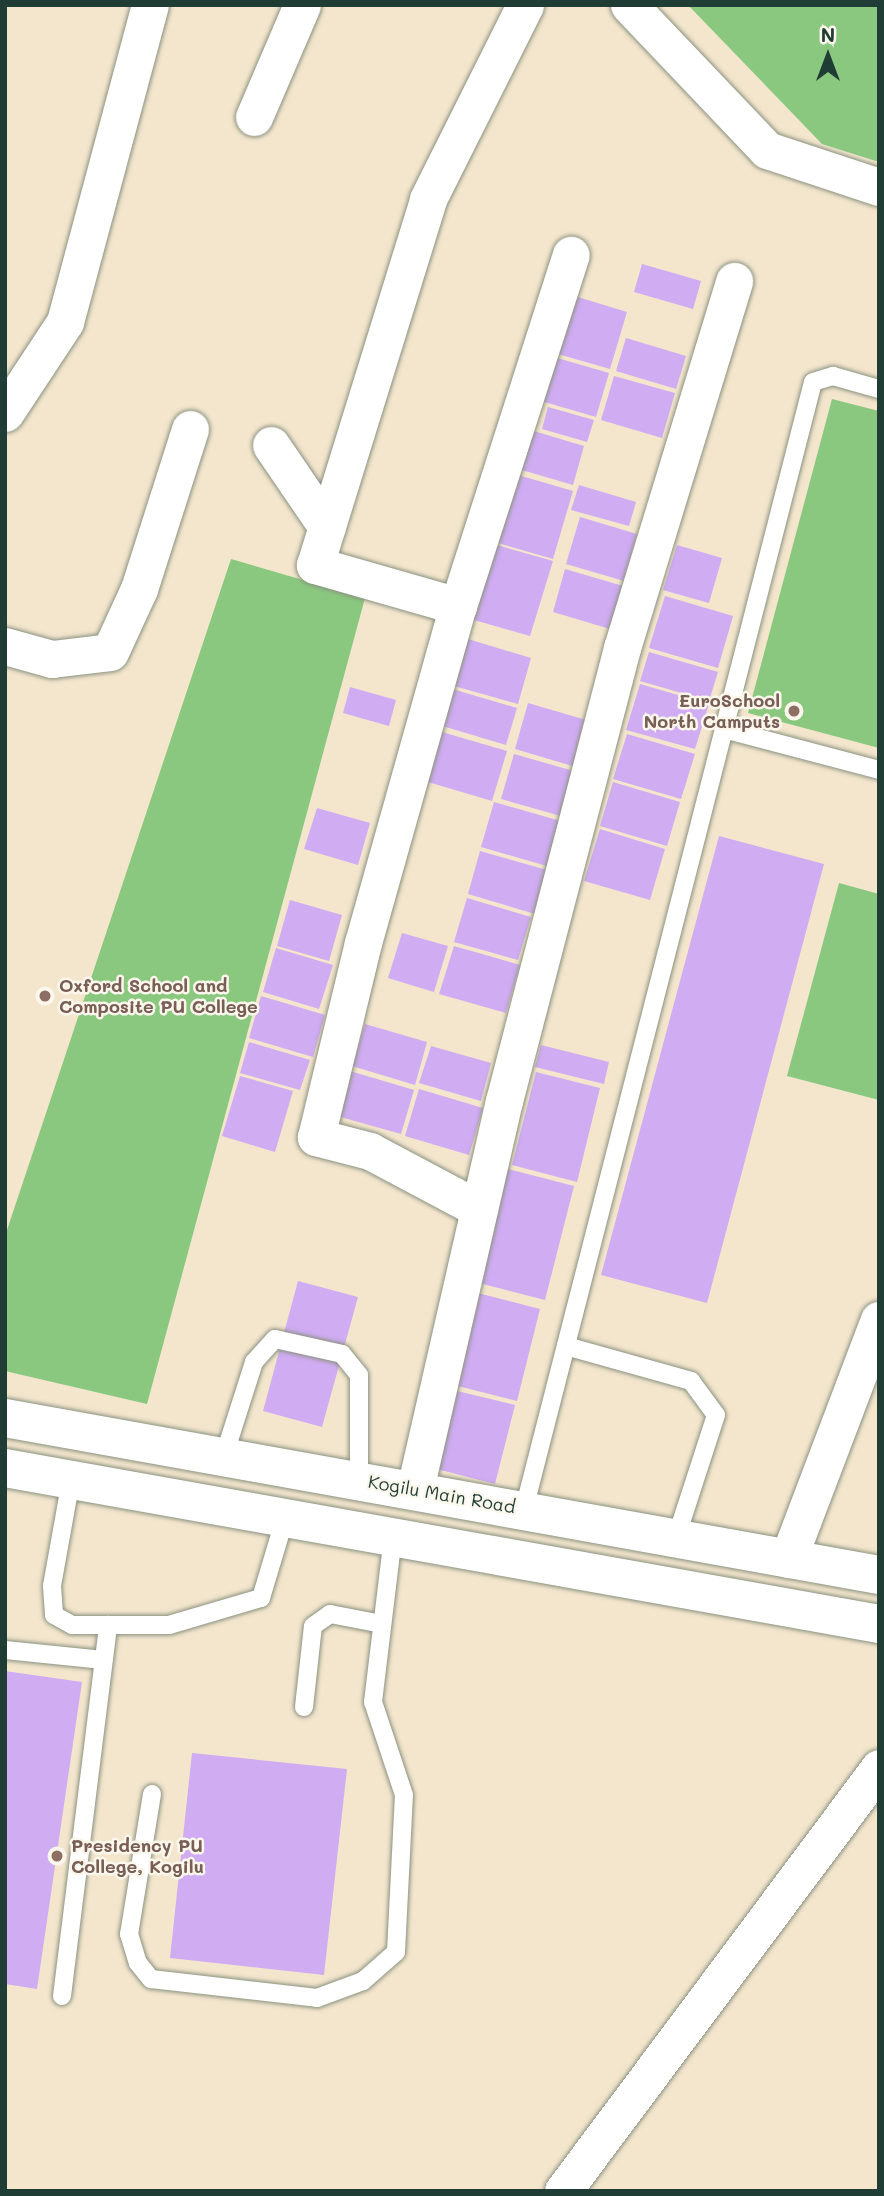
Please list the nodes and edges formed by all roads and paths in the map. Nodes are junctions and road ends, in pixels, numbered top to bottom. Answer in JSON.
{"nodes":[{"id":1,"x":150,"y":5,"type":"edge"},
{"id":2,"x":302,"y":5,"type":"edge"},
{"id":3,"x":526,"y":5,"type":"edge"},
{"id":4,"x":629,"y":5,"type":"edge"},
{"id":5,"x":254,"y":117,"type":"dead end"},
{"id":6,"x":879,"y":187,"type":"edge"},
{"id":7,"x":571,"y":254,"type":"dead end"},
{"id":8,"x":734,"y":281,"type":"dead end"},
{"id":9,"x":879,"y":389,"type":"edge"},
{"id":10,"x":5,"y":413,"type":"edge"},
{"id":11,"x":190,"y":429,"type":"dead end"},
{"id":12,"x":271,"y":445,"type":"dead end"},
{"id":13,"x":327,"y":527,"type":"junction"},
{"id":14,"x":458,"y":606,"type":"junction"},
{"id":15,"x":5,"y":646,"type":"edge"},
{"id":16,"x":724,"y":729,"type":"junction"},
{"id":17,"x":879,"y":770,"type":"edge"},
{"id":18,"x":480,"y":1209,"type":"junction"},
{"id":19,"x":879,"y":1320,"type":"edge"},
{"id":20,"x":566,"y":1346,"type":"junction"},
{"id":21,"x":5,"y":1418,"type":"edge"},
{"id":22,"x":224,"y":1456,"type":"junction"},
{"id":23,"x":5,"y":1468,"type":"edge"},
{"id":24,"x":359,"y":1479,"type":"junction"},
{"id":25,"x":71,"y":1480,"type":"junction"},
{"id":26,"x":415,"y":1489,"type":"junction"},
{"id":27,"x":524,"y":1509,"type":"junction"},
{"id":28,"x":285,"y":1518,"type":"junction"},
{"id":29,"x":393,"y":1537,"type":"junction"},
{"id":30,"x":676,"y":1538,"type":"junction"},
{"id":31,"x":788,"y":1559,"type":"junction"},
{"id":32,"x":879,"y":1575,"type":"edge"},
{"id":33,"x":382,"y":1624,"type":"junction"},
{"id":34,"x":879,"y":1624,"type":"edge"},
{"id":35,"x":108,"y":1625,"type":"junction"},
{"id":36,"x":5,"y":1650,"type":"edge"},
{"id":37,"x":103,"y":1660,"type":"junction"},
{"id":38,"x":304,"y":1707,"type":"dead end"},
{"id":39,"x":879,"y":1768,"type":"edge"},
{"id":40,"x":152,"y":1794,"type":"dead end"},
{"id":41,"x":62,"y":1996,"type":"dead end"},
{"id":42,"x":563,"y":2191,"type":"edge"}],
"edges":[{"from":1,"to":10,"type":"street"},
{"from":2,"to":5,"type":"street"},
{"from":3,"to":13,"type":"street"},
{"from":4,"to":6,"type":"street"},
{"from":7,"to":14,"type":"street"},
{"from":8,"to":18,"type":"street"},
{"from":9,"to":16,"type":"lane"},
{"from":11,"to":15,"type":"street"},
{"from":12,"to":13,"type":"street"},
{"from":13,"to":14,"type":"street"},
{"from":14,"to":18,"type":"street"},
{"from":16,"to":17,"type":"lane"},
{"from":16,"to":20,"type":"lane"},
{"from":18,"to":26,"type":"street"},
{"from":19,"to":31,"type":"street"},
{"from":20,"to":27,"type":"lane"},
{"from":20,"to":30,"type":"lane"},
{"from":21,"to":22,"type":"main road","name":"Kogilu Main Road"},
{"from":22,"to":24,"type":"main road","name":"Kogilu Main Road"},
{"from":22,"to":24,"type":"lane"},
{"from":23,"to":25,"type":"main road"},
{"from":24,"to":26,"type":"main road","name":"Kogilu Main Road"},
{"from":25,"to":28,"type":"main road"},
{"from":25,"to":35,"type":"lane"},
{"from":26,"to":27,"type":"main road","name":"Kogilu Main Road"},
{"from":27,"to":30,"type":"main road","name":"Kogilu Main Road"},
{"from":28,"to":29,"type":"main road"},
{"from":28,"to":35,"type":"lane"},
{"from":29,"to":33,"type":"lane"},
{"from":29,"to":34,"type":"main road"},
{"from":30,"to":31,"type":"main road","name":"Kogilu Main Road"},
{"from":31,"to":32,"type":"main road","name":"Kogilu Main Road"},
{"from":33,"to":38,"type":"lane"},
{"from":33,"to":40,"type":"lane"},
{"from":35,"to":37,"type":"lane"},
{"from":36,"to":37,"type":"lane"},
{"from":37,"to":41,"type":"lane"},
{"from":39,"to":42,"type":"street"}]}
